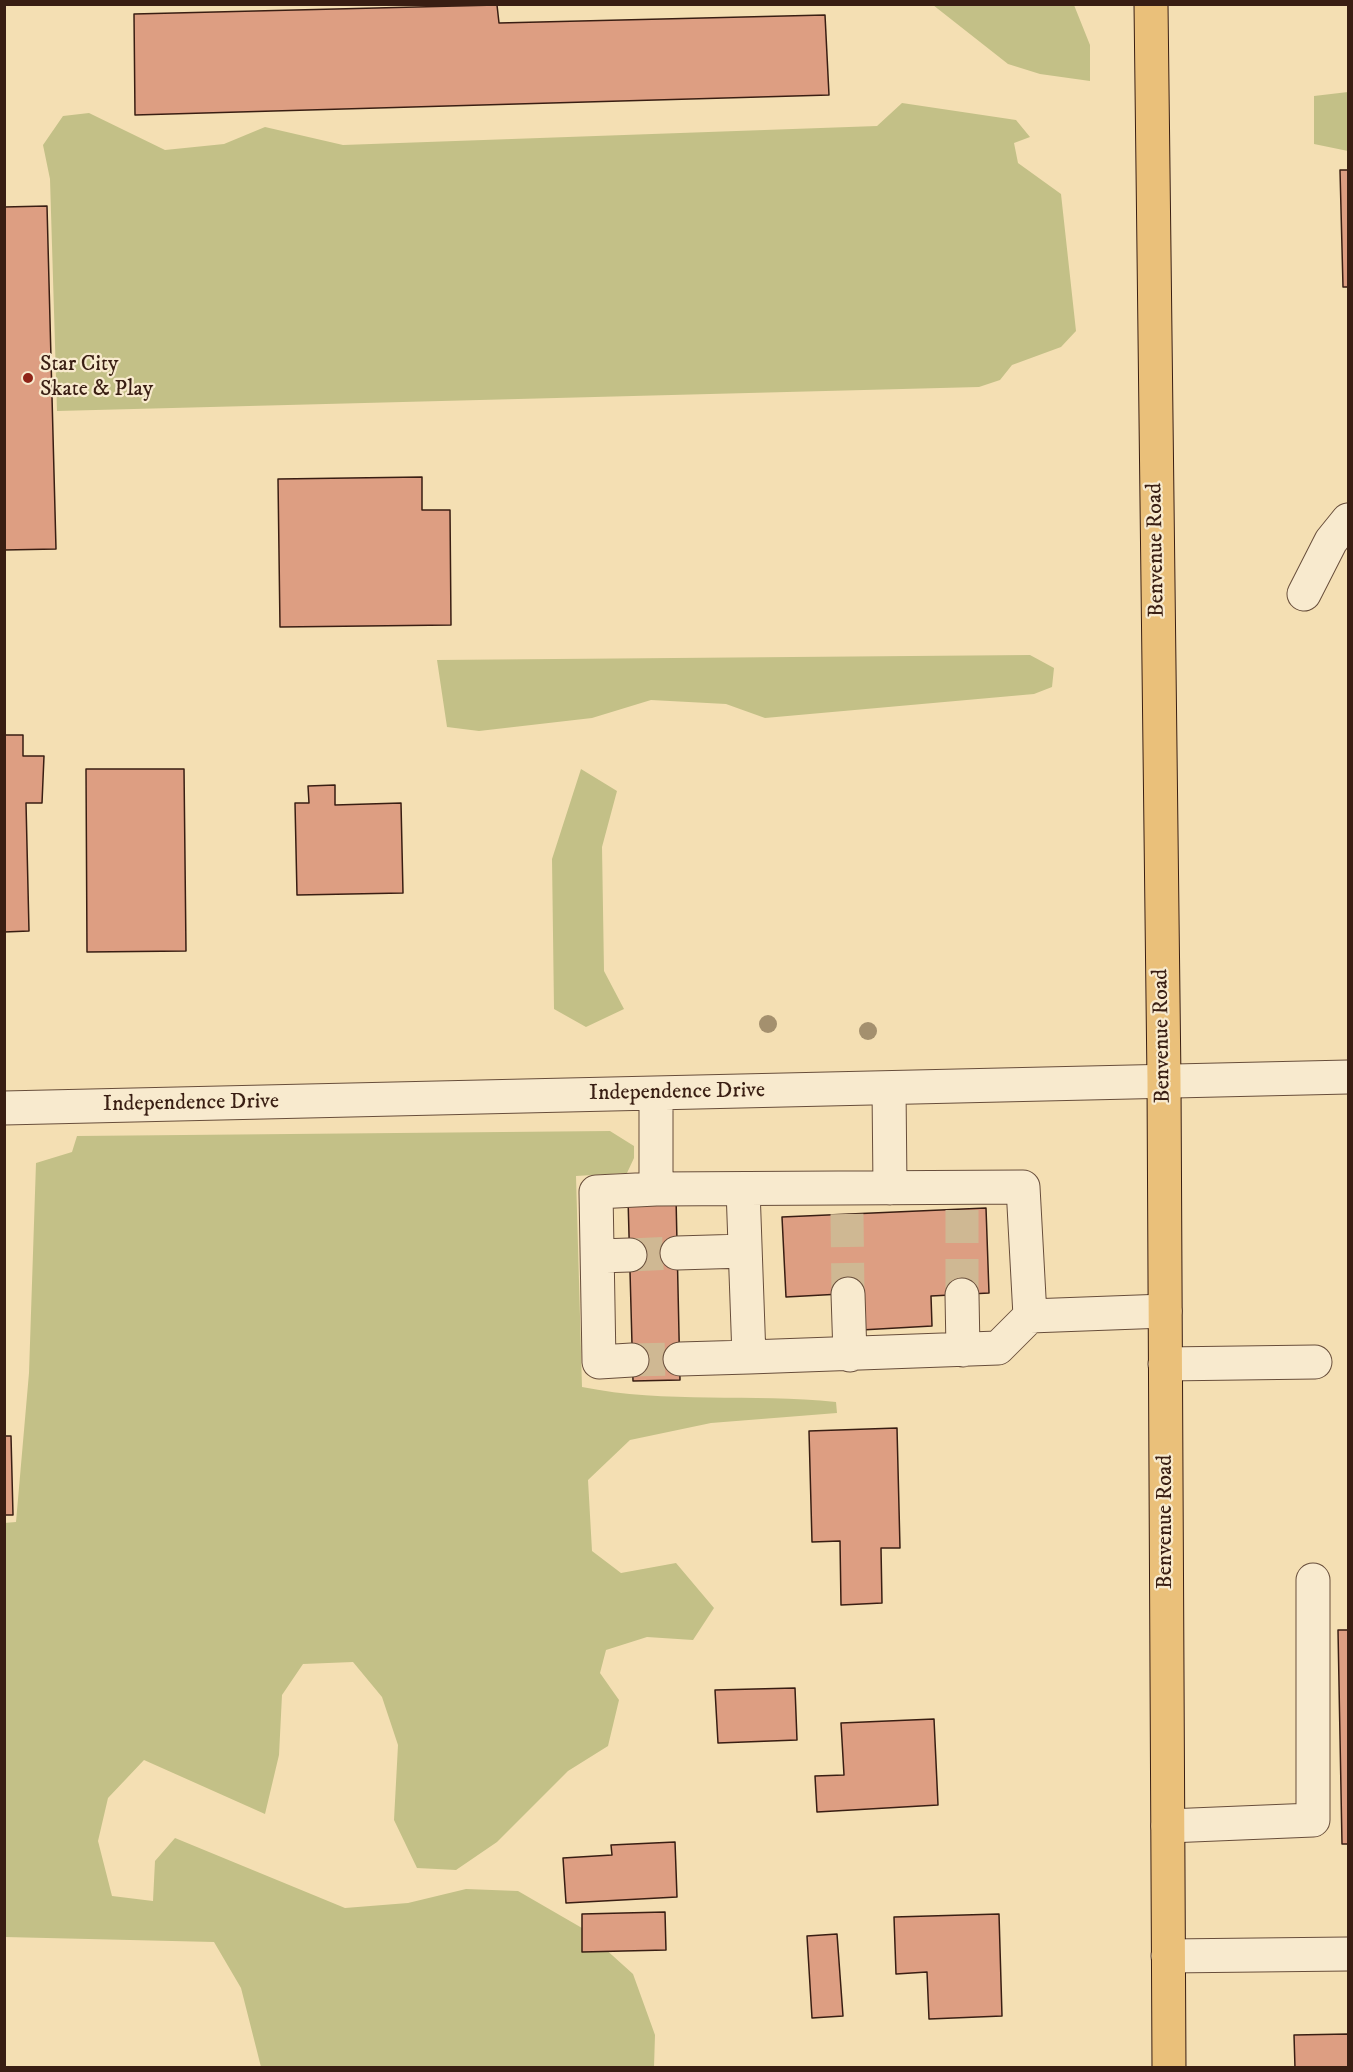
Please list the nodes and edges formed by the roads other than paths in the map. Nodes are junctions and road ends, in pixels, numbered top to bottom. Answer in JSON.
{"nodes":[{"id":1,"x":1151,"y":4,"type":"edge"},
{"id":2,"x":1343,"y":534,"type":"edge"},
{"id":3,"x":1304,"y":594,"type":"dead end"},
{"id":4,"x":1348,"y":1077,"type":"edge"},
{"id":5,"x":1164,"y":1081,"type":"junction"},
{"id":6,"x":889,"y":1088,"type":"junction"},
{"id":7,"x":656,"y":1093,"type":"junction"},
{"id":8,"x":4,"y":1108,"type":"edge"},
{"id":9,"x":890,"y":1188,"type":"junction"},
{"id":10,"x":656,"y":1189,"type":"junction"},
{"id":11,"x":743,"y":1189,"type":"junction"},
{"id":12,"x":745,"y":1251,"type":"junction"},
{"id":13,"x":677,"y":1253,"type":"tunnel mouth"},
{"id":14,"x":848,"y":1294,"type":"tunnel mouth"},
{"id":15,"x":962,"y":1295,"type":"tunnel mouth"},
{"id":16,"x":1165,"y":1311,"type":"junction"},
{"id":17,"x":1030,"y":1316,"type":"junction"},
{"id":18,"x":963,"y":1350,"type":"junction"},
{"id":19,"x":850,"y":1355,"type":"junction"},
{"id":20,"x":749,"y":1357,"type":"junction"},
{"id":21,"x":680,"y":1359,"type":"tunnel mouth"},
{"id":22,"x":632,"y":1360,"type":"tunnel mouth"},
{"id":23,"x":1316,"y":1362,"type":"dead end"},
{"id":24,"x":1165,"y":1364,"type":"junction"},
{"id":25,"x":1313,"y":1580,"type":"dead end"},
{"id":26,"x":1168,"y":1826,"type":"junction"},
{"id":27,"x":1348,"y":1954,"type":"edge"},
{"id":28,"x":1168,"y":1956,"type":"junction"},
{"id":29,"x":1169,"y":2067,"type":"edge"}],
"edges":[{"from":1,"to":5,"type":"main road","name":"Benvenue Road"},
{"from":2,"to":3,"type":"street"},
{"from":4,"to":5,"type":"street","name":"Independence Drive"},
{"from":5,"to":6,"type":"street","name":"Independence Drive"},
{"from":5,"to":16,"type":"main road","name":"Benvenue Road"},
{"from":6,"to":7,"type":"street","name":"Independence Drive"},
{"from":6,"to":9,"type":"street"},
{"from":7,"to":8,"type":"street","name":"Independence Drive"},
{"from":7,"to":10,"type":"street"},
{"from":9,"to":11,"type":"street"},
{"from":9,"to":17,"type":"street"},
{"from":10,"to":11,"type":"street"},
{"from":10,"to":22,"type":"street"},
{"from":11,"to":12,"type":"street"},
{"from":12,"to":13,"type":"street"},
{"from":12,"to":20,"type":"street"},
{"from":14,"to":19,"type":"street"},
{"from":15,"to":18,"type":"street"},
{"from":16,"to":17,"type":"street"},
{"from":16,"to":24,"type":"main road","name":"Benvenue Road"},
{"from":17,"to":18,"type":"street"},
{"from":18,"to":19,"type":"street"},
{"from":19,"to":20,"type":"street"},
{"from":20,"to":21,"type":"street"},
{"from":23,"to":24,"type":"street"},
{"from":24,"to":26,"type":"main road","name":"Benvenue Road"},
{"from":25,"to":26,"type":"street"},
{"from":26,"to":28,"type":"main road","name":"Benvenue Road"},
{"from":27,"to":28,"type":"street"},
{"from":28,"to":29,"type":"main road","name":"Benvenue Road"}]}
